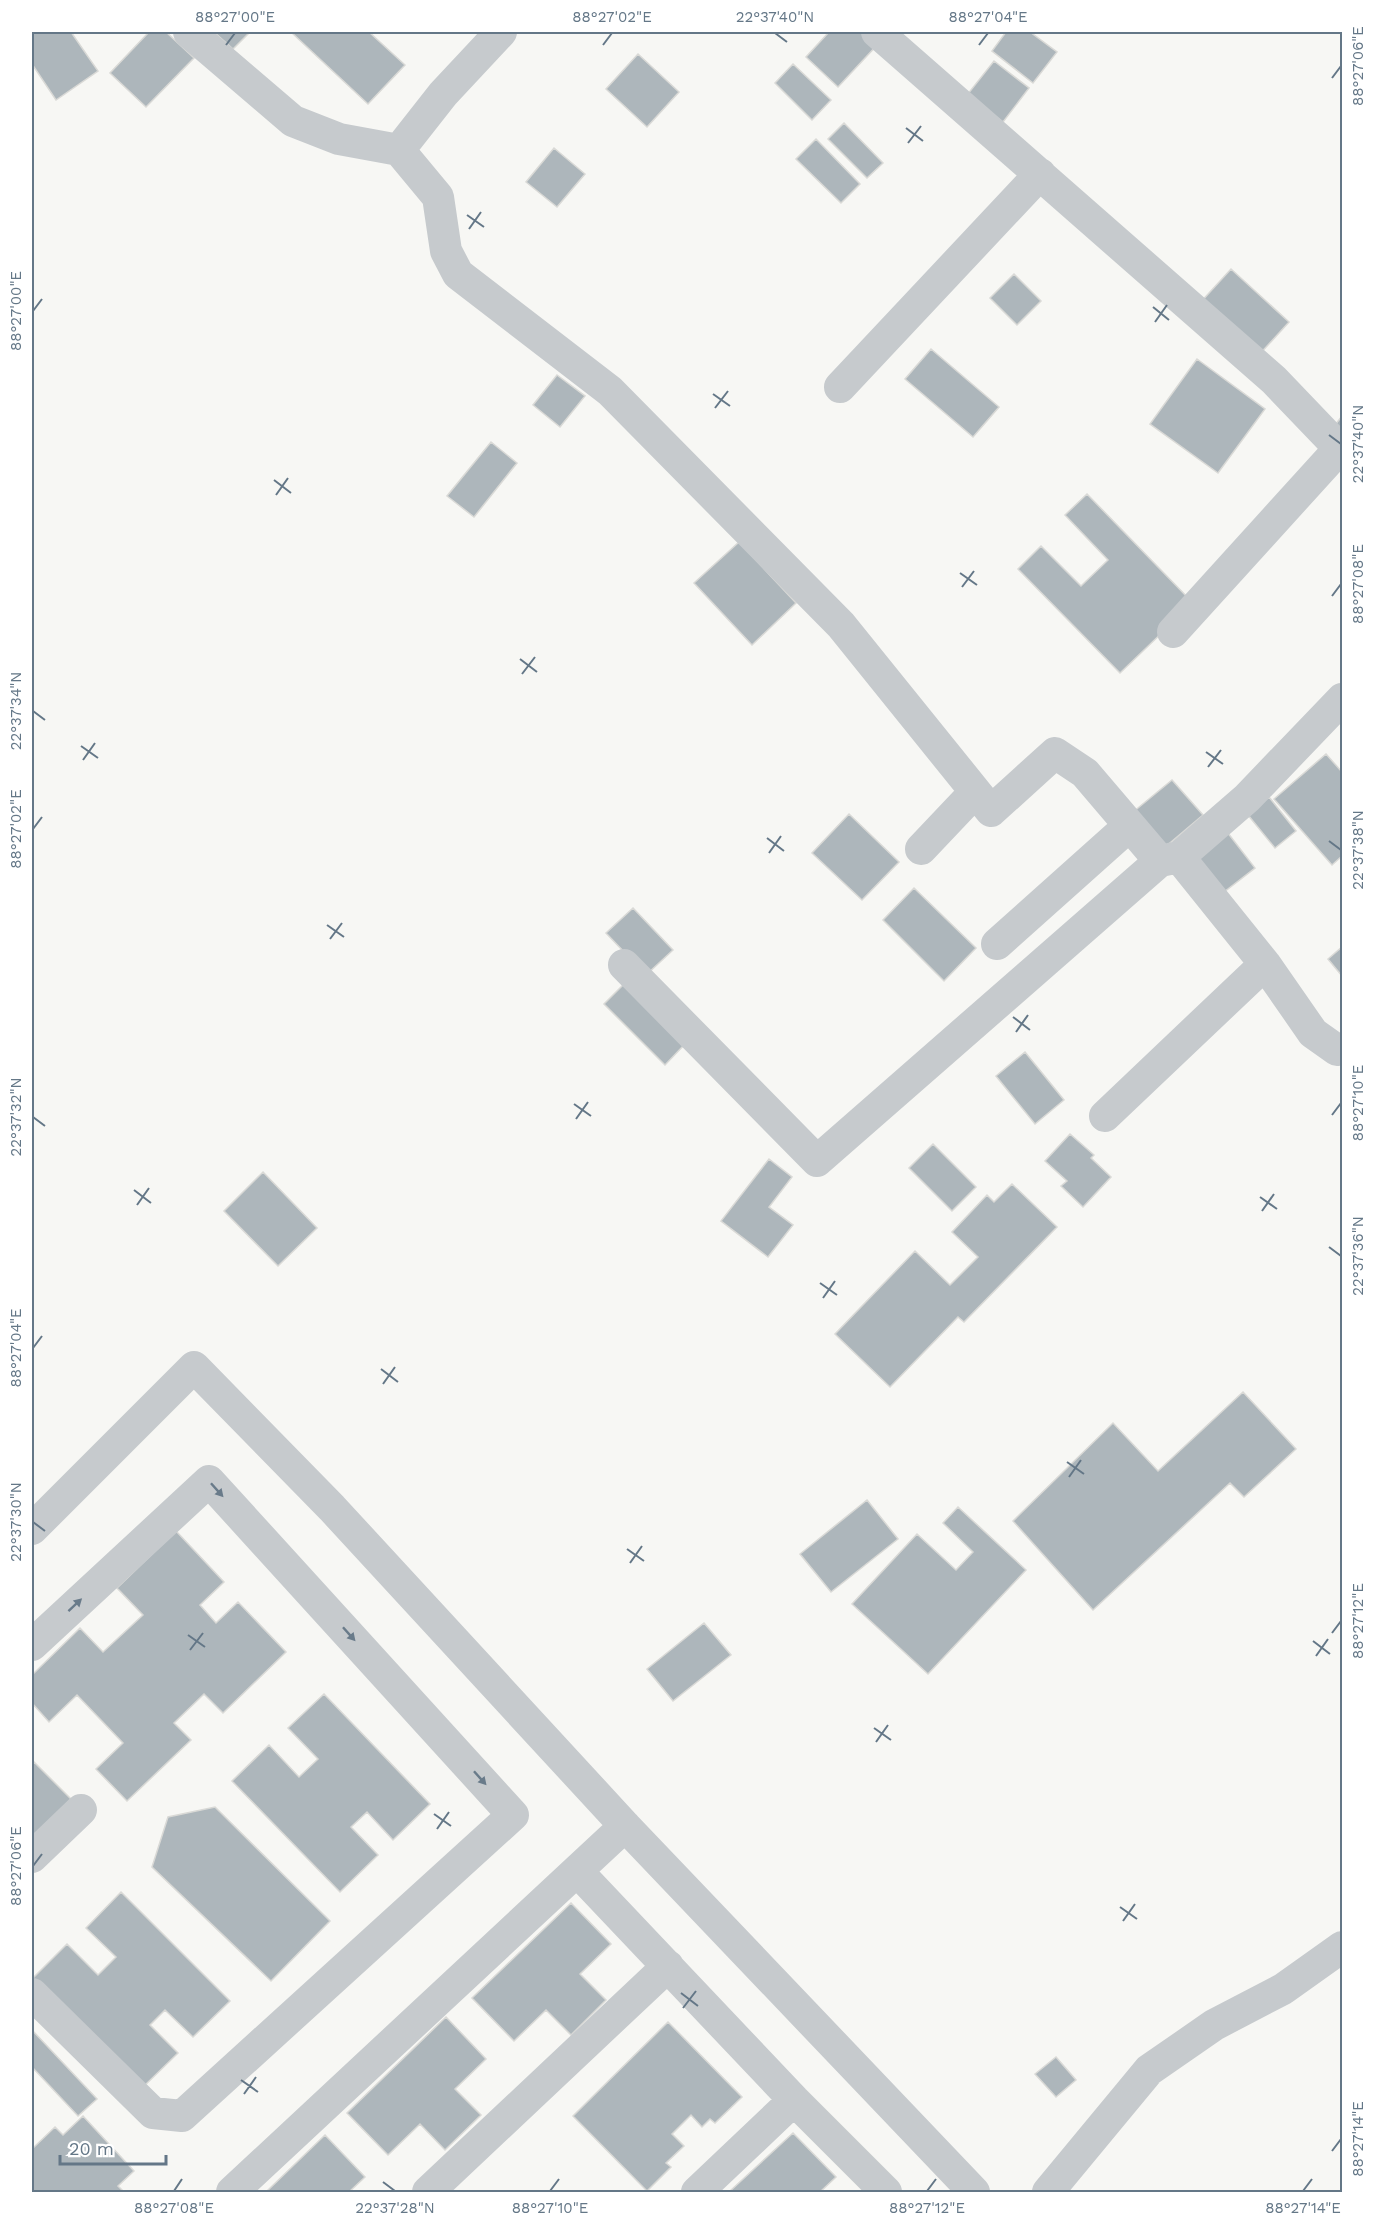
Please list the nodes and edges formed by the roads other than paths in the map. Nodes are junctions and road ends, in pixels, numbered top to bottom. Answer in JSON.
{"nodes":[{"id":1,"x":189,"y":32,"type":"edge"},
{"id":2,"x":501,"y":32,"type":"edge"},
{"id":3,"x":877,"y":32,"type":"edge"},
{"id":4,"x":399,"y":150,"type":"junction"},
{"id":5,"x":1040,"y":174,"type":"junction"},
{"id":6,"x":840,"y":387,"type":"dead end"},
{"id":7,"x":1341,"y":450,"type":"edge"},
{"id":8,"x":1173,"y":632,"type":"dead end"},
{"id":9,"x":1342,"y":699,"type":"edge"},
{"id":10,"x":975,"y":792,"type":"junction"},
{"id":11,"x":1130,"y":826,"type":"junction"},
{"id":12,"x":921,"y":849,"type":"dead end"},
{"id":13,"x":1169,"y":859,"type":"junction"},
{"id":14,"x":997,"y":944,"type":"dead end"},
{"id":15,"x":1265,"y":964,"type":"junction"},
{"id":16,"x":624,"y":965,"type":"dead end"},
{"id":17,"x":1342,"y":1049,"type":"edge"},
{"id":18,"x":1105,"y":1116,"type":"dead end"},
{"id":19,"x":32,"y":1529,"type":"edge"},
{"id":20,"x":32,"y":1645,"type":"edge"},
{"id":21,"x":81,"y":1810,"type":"dead end"},
{"id":22,"x":625,"y":1827,"type":"junction"},
{"id":23,"x":32,"y":1857,"type":"edge"},
{"id":24,"x":578,"y":1872,"type":"junction"},
{"id":25,"x":1342,"y":1947,"type":"edge"},
{"id":26,"x":668,"y":1966,"type":"junction"},
{"id":27,"x":32,"y":1994,"type":"edge"},
{"id":28,"x":794,"y":2100,"type":"junction"},
{"id":29,"x":232,"y":2193,"type":"edge"},
{"id":30,"x":428,"y":2193,"type":"edge"},
{"id":31,"x":697,"y":2193,"type":"edge"},
{"id":32,"x":886,"y":2193,"type":"edge"},
{"id":33,"x":974,"y":2193,"type":"edge"},
{"id":34,"x":1048,"y":2193,"type":"edge"}],
"edges":[{"from":1,"to":4,"type":"street"},
{"from":2,"to":4,"type":"street"},
{"from":3,"to":5,"type":"street"},
{"from":4,"to":10,"type":"street"},
{"from":5,"to":6,"type":"street"},
{"from":5,"to":7,"type":"street"},
{"from":7,"to":8,"type":"street"},
{"from":9,"to":13,"type":"street"},
{"from":10,"to":11,"type":"street"},
{"from":10,"to":12,"type":"street"},
{"from":11,"to":13,"type":"street"},
{"from":11,"to":14,"type":"street"},
{"from":13,"to":15,"type":"street"},
{"from":13,"to":16,"type":"street"},
{"from":15,"to":17,"type":"street"},
{"from":15,"to":18,"type":"street"},
{"from":19,"to":22,"type":"street"},
{"from":20,"to":27,"type":"street","one_way":true},
{"from":21,"to":23,"type":"street"},
{"from":22,"to":24,"type":"street"},
{"from":22,"to":33,"type":"street"},
{"from":24,"to":26,"type":"street"},
{"from":24,"to":29,"type":"street"},
{"from":25,"to":34,"type":"street"},
{"from":26,"to":28,"type":"street"},
{"from":26,"to":30,"type":"street"},
{"from":28,"to":31,"type":"street"},
{"from":28,"to":32,"type":"street"}]}
